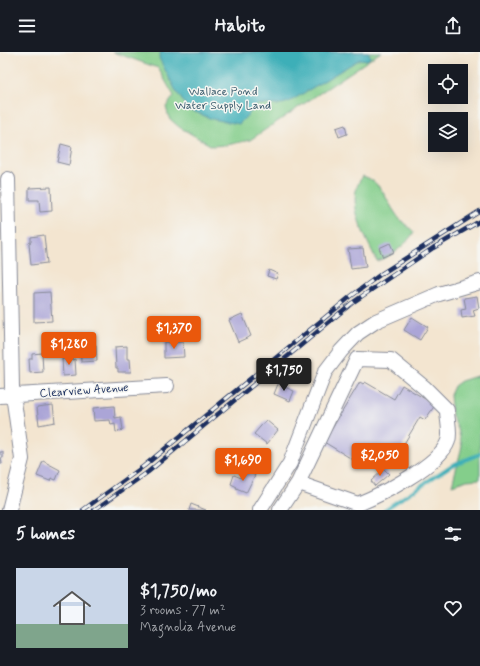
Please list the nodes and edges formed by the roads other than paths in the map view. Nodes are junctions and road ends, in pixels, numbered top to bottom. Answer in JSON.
{"nodes":[{"id":1,"x":8,"y":179,"type":"dead end"},
{"id":2,"x":480,"y":282,"type":"edge"},
{"id":3,"x":341,"y":351,"type":"junction"},
{"id":4,"x":357,"y":359,"type":"junction"},
{"id":5,"x":168,"y":386,"type":"dead end"},
{"id":6,"x":7,"y":396,"type":"edge"},
{"id":7,"x":298,"y":483,"type":"junction"},
{"id":8,"x":9,"y":510,"type":"edge"},
{"id":9,"x":260,"y":510,"type":"edge"},
{"id":10,"x":280,"y":510,"type":"edge"}],
"edges":[{"from":1,"to":6,"type":"street"},
{"from":2,"to":3,"type":"street"},
{"from":3,"to":4,"type":"street"},
{"from":3,"to":9,"type":"street"},
{"from":4,"to":7,"type":"street"},
{"from":4,"to":7,"type":"street"},
{"from":5,"to":6,"type":"street","name":"Clearview Avenue"},
{"from":6,"to":8,"type":"street"},
{"from":7,"to":10,"type":"street"}]}
